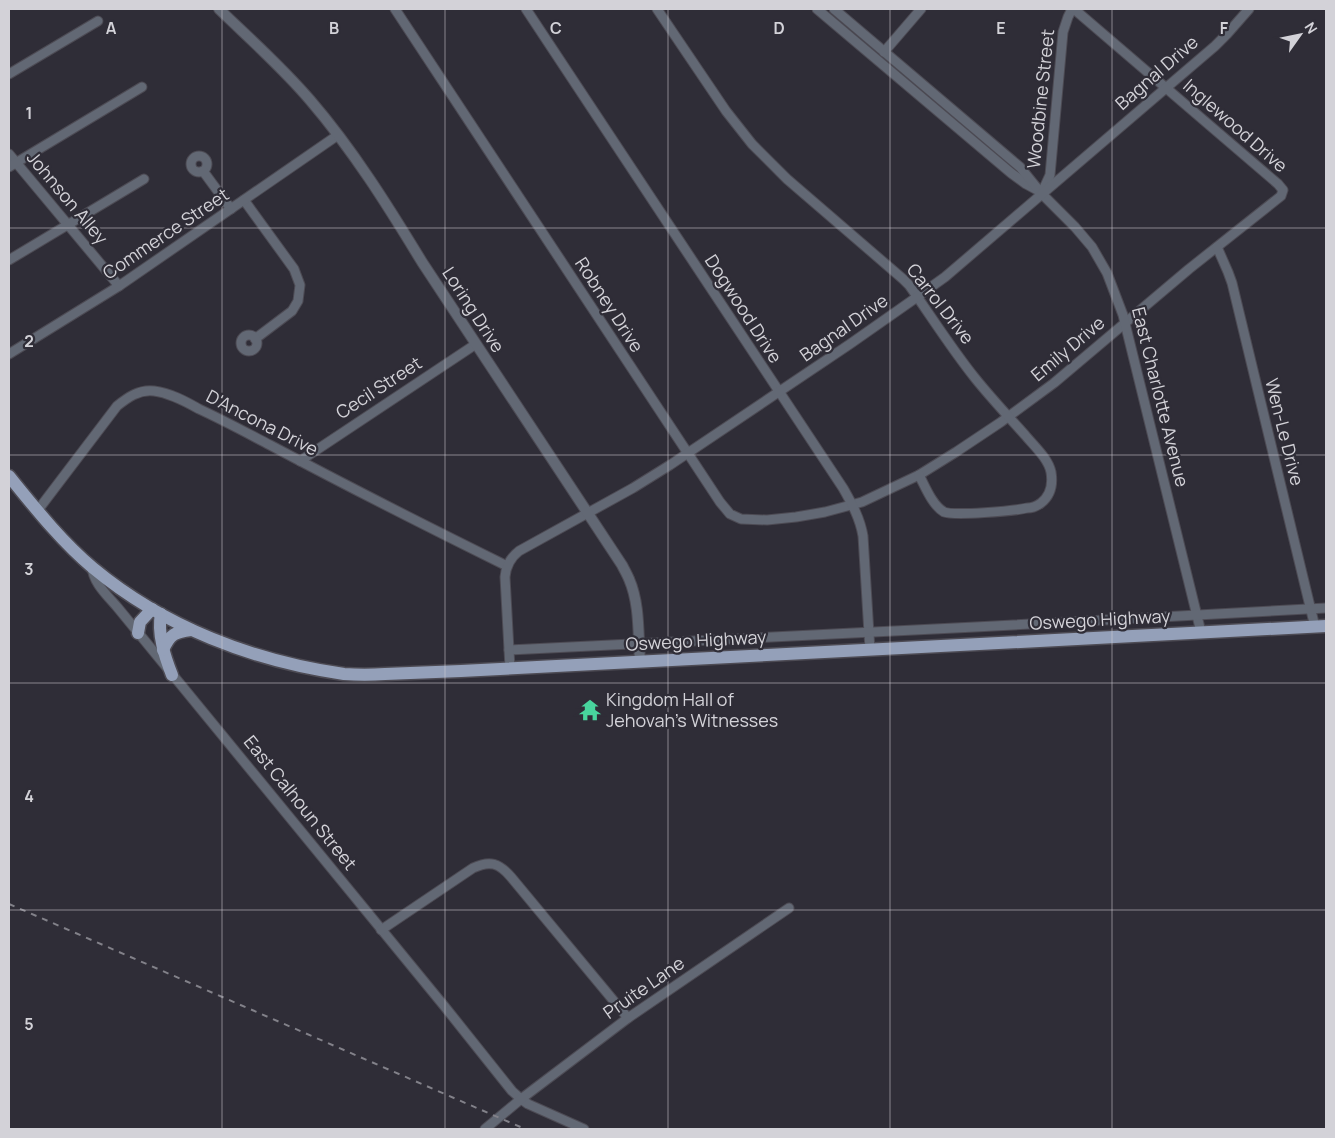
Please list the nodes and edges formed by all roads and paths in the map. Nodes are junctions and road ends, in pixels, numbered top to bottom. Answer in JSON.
{"nodes":[{"id":1,"x":219,"y":9,"type":"edge"},
{"id":2,"x":395,"y":9,"type":"edge"},
{"id":3,"x":526,"y":9,"type":"edge"},
{"id":4,"x":657,"y":9,"type":"edge"},
{"id":5,"x":817,"y":9,"type":"edge"},
{"id":6,"x":834,"y":9,"type":"edge"},
{"id":7,"x":921,"y":9,"type":"edge"},
{"id":8,"x":1073,"y":9,"type":"edge"},
{"id":9,"x":1249,"y":9,"type":"edge"},
{"id":10,"x":98,"y":21,"type":"dead end"},
{"id":11,"x":884,"y":52,"type":"junction"},
{"id":12,"x":9,"y":74,"type":"edge"},
{"id":13,"x":142,"y":87,"type":"dead end"},
{"id":14,"x":1165,"y":87,"type":"junction"},
{"id":15,"x":338,"y":135,"type":"junction"},
{"id":16,"x":9,"y":154,"type":"edge"},
{"id":17,"x":13,"y":165,"type":"edge"},
{"id":18,"x":203,"y":171,"type":"dead end"},
{"id":19,"x":144,"y":179,"type":"dead end"},
{"id":20,"x":1283,"y":190,"type":"joint"},
{"id":21,"x":1042,"y":193,"type":"junction"},
{"id":22,"x":244,"y":200,"type":"junction"},
{"id":23,"x":231,"y":209,"type":"junction"},
{"id":24,"x":68,"y":225,"type":"junction"},
{"id":25,"x":1217,"y":247,"type":"junction"},
{"id":26,"x":9,"y":260,"type":"edge"},
{"id":27,"x":119,"y":286,"type":"junction"},
{"id":28,"x":917,"y":297,"type":"junction"},
{"id":29,"x":1125,"y":323,"type":"junction"},
{"id":30,"x":255,"y":339,"type":"dead end"},
{"id":31,"x":476,"y":344,"type":"junction"},
{"id":32,"x":9,"y":354,"type":"edge"},
{"id":33,"x":778,"y":392,"type":"junction"},
{"id":34,"x":1008,"y":417,"type":"junction"},
{"id":35,"x":688,"y":453,"type":"junction"},
{"id":36,"x":300,"y":461,"type":"junction"},
{"id":37,"x":919,"y":474,"type":"junction"},
{"id":38,"x":9,"y":476,"type":"edge"},
{"id":39,"x":853,"y":505,"type":"junction"},
{"id":40,"x":38,"y":510,"type":"junction"},
{"id":41,"x":587,"y":512,"type":"junction"},
{"id":42,"x":507,"y":566,"type":"junction"},
{"id":43,"x":92,"y":567,"type":"junction"},
{"id":44,"x":1326,"y":608,"type":"edge"},
{"id":45,"x":1311,"y":609,"type":"junction"},
{"id":46,"x":156,"y":612,"type":"junction"},
{"id":47,"x":1197,"y":615,"type":"junction"},
{"id":48,"x":1320,"y":626,"type":"edge"},
{"id":49,"x":191,"y":630,"type":"junction"},
{"id":50,"x":869,"y":632,"type":"junction"},
{"id":51,"x":1201,"y":632,"type":"junction"},
{"id":52,"x":138,"y":633,"type":"junction"},
{"id":53,"x":639,"y":643,"type":"junction"},
{"id":54,"x":163,"y":650,"type":"junction"},
{"id":55,"x":509,"y":650,"type":"junction"},
{"id":56,"x":870,"y":650,"type":"junction"},
{"id":57,"x":640,"y":661,"type":"junction"},
{"id":58,"x":510,"y":668,"type":"junction"},
{"id":59,"x":172,"y":675,"type":"junction"},
{"id":60,"x":789,"y":908,"type":"dead end"},
{"id":61,"x":381,"y":930,"type":"junction"},
{"id":62,"x":628,"y":1018,"type":"junction"},
{"id":63,"x":521,"y":1100,"type":"junction"},
{"id":64,"x":485,"y":1129,"type":"edge"},
{"id":65,"x":584,"y":1129,"type":"edge"}],
"edges":[{"from":1,"to":15,"type":"street","name":"Loring Drive"},
{"from":2,"to":35,"type":"street","name":"Robney Drive"},
{"from":3,"to":33,"type":"street","name":"Dogwood Drive"},
{"from":4,"to":28,"type":"street","name":"Carrol Drive"},
{"from":5,"to":21,"type":"street","name":"East Charlotte Avenue"},
{"from":6,"to":11,"type":"street","name":"East Charlotte Avenue"},
{"from":7,"to":11,"type":"street"},
{"from":8,"to":14,"type":"street","name":"Inglewood Drive"},
{"from":8,"to":21,"type":"street","name":"Woodbine Street"},
{"from":9,"to":14,"type":"street","name":"Bagnal Drive"},
{"from":10,"to":12,"type":"street"},
{"from":11,"to":21,"type":"street","name":"East Charlotte Avenue"},
{"from":13,"to":17,"type":"street"},
{"from":14,"to":20,"type":"street","name":"Inglewood Drive"},
{"from":14,"to":21,"type":"street","name":"Bagnal Drive"},
{"from":15,"to":22,"type":"street","name":"Commerce Street"},
{"from":15,"to":31,"type":"street","name":"Loring Drive"},
{"from":16,"to":17,"type":"street","name":"Johnson Alley"},
{"from":17,"to":24,"type":"street","name":"Johnson Alley"},
{"from":18,"to":23,"type":"street"},
{"from":19,"to":24,"type":"street"},
{"from":20,"to":25,"type":"street","name":"Emily Drive"},
{"from":21,"to":28,"type":"street","name":"Bagnal Drive"},
{"from":21,"to":29,"type":"street","name":"East Charlotte Avenue"},
{"from":22,"to":23,"type":"street","name":"Commerce Street"},
{"from":22,"to":30,"type":"street"},
{"from":23,"to":27,"type":"street","name":"Commerce Street"},
{"from":24,"to":26,"type":"street"},
{"from":24,"to":27,"type":"street","name":"Johnson Alley"},
{"from":25,"to":29,"type":"street","name":"Emily Drive"},
{"from":25,"to":45,"type":"street","name":"Wen-Le Drive"},
{"from":27,"to":32,"type":"street","name":"Commerce Street"},
{"from":28,"to":33,"type":"street","name":"Bagnal Drive"},
{"from":28,"to":34,"type":"street","name":"Carrol Drive"},
{"from":29,"to":34,"type":"street","name":"Emily Drive"},
{"from":29,"to":47,"type":"street","name":"East Charlotte Avenue"},
{"from":31,"to":36,"type":"street","name":"Cecil Street"},
{"from":31,"to":41,"type":"street","name":"Loring Drive"},
{"from":33,"to":35,"type":"street","name":"Bagnal Drive"},
{"from":33,"to":39,"type":"street","name":"Dogwood Drive"},
{"from":34,"to":37,"type":"street","name":"Emily Drive"},
{"from":34,"to":37,"type":"street","name":"Carrol Drive"},
{"from":35,"to":39,"type":"street","name":"Robney Drive"},
{"from":35,"to":41,"type":"street","name":"Bagnal Drive"},
{"from":36,"to":40,"type":"street","name":"D'Ancona Drive"},
{"from":36,"to":42,"type":"street","name":"D'Ancona Drive"},
{"from":37,"to":39,"type":"street","name":"Emily Drive"},
{"from":38,"to":40,"type":"main road","name":"East Calhoun Street"},
{"from":39,"to":50,"type":"street","name":"Dogwood Drive"},
{"from":40,"to":43,"type":"main road","name":"East Calhoun Street"},
{"from":41,"to":42,"type":"street","name":"Bagnal Drive"},
{"from":41,"to":53,"type":"street","name":"Loring Drive"},
{"from":42,"to":55,"type":"street"},
{"from":43,"to":46,"type":"main road","name":"Oswego Highway"},
{"from":43,"to":52,"type":"street","name":"East Calhoun Street"},
{"from":44,"to":45,"type":"street","name":"Oswego Highway"},
{"from":45,"to":47,"type":"street","name":"Oswego Highway"},
{"from":45,"to":48,"type":"street","name":"Wen-Le Drive"},
{"from":46,"to":49,"type":"main road","name":"Oswego Highway"},
{"from":46,"to":52,"type":"main road"},
{"from":46,"to":54,"type":"main road"},
{"from":47,"to":50,"type":"street","name":"Oswego Highway"},
{"from":47,"to":51,"type":"street","name":"East Charlotte Avenue"},
{"from":48,"to":51,"type":"main road","name":"Oswego Highway"},
{"from":49,"to":54,"type":"main road"},
{"from":49,"to":58,"type":"main road","name":"Oswego Highway"},
{"from":50,"to":53,"type":"street","name":"Oswego Highway"},
{"from":50,"to":56,"type":"street","name":"Dogwood Drive"},
{"from":51,"to":56,"type":"main road","name":"Oswego Highway"},
{"from":52,"to":59,"type":"street","name":"East Calhoun Street"},
{"from":53,"to":55,"type":"street","name":"Oswego Highway"},
{"from":53,"to":57,"type":"street","name":"Loring Drive"},
{"from":54,"to":59,"type":"main road"},
{"from":55,"to":58,"type":"street"},
{"from":56,"to":57,"type":"main road","name":"Oswego Highway"},
{"from":57,"to":58,"type":"main road","name":"Oswego Highway"},
{"from":59,"to":61,"type":"street","name":"East Calhoun Street"},
{"from":60,"to":62,"type":"street","name":"Pruite Lane"},
{"from":61,"to":62,"type":"street"},
{"from":61,"to":63,"type":"street","name":"East Calhoun Street"},
{"from":62,"to":63,"type":"street","name":"Pruite Lane"},
{"from":63,"to":64,"type":"street","name":"Pruite Lane"},
{"from":63,"to":65,"type":"street","name":"East Calhoun Street"}]}
